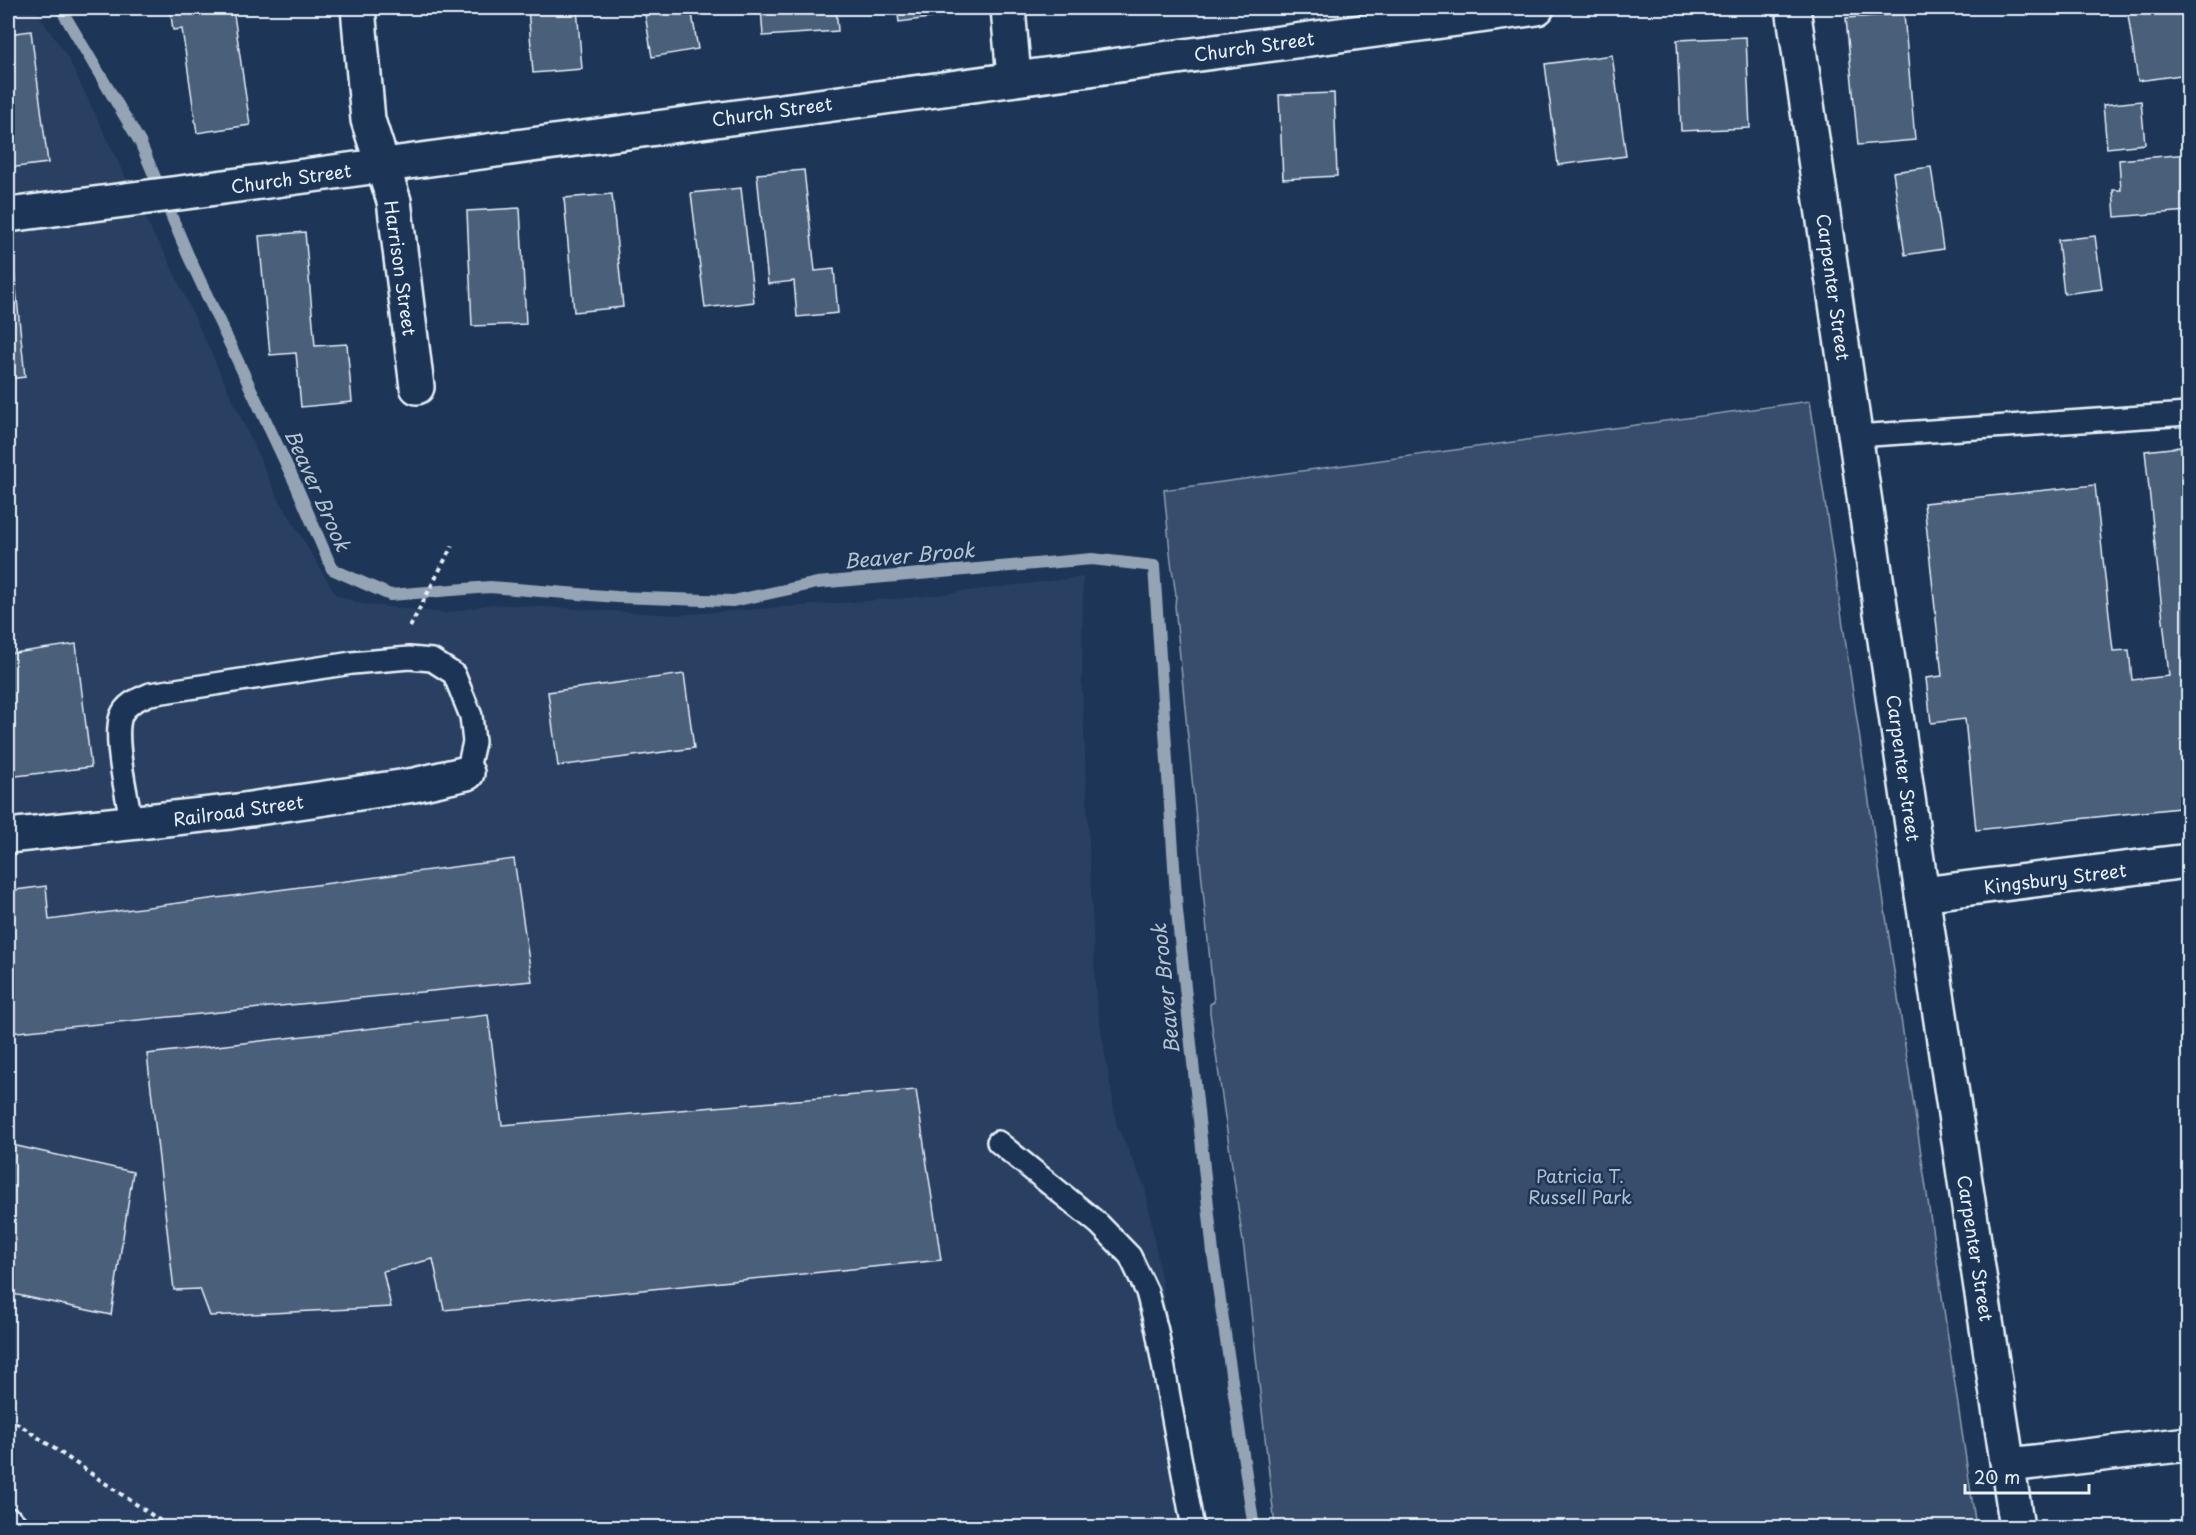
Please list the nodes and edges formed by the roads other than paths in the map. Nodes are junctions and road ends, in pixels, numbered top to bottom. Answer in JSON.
{"nodes":[{"id":1,"x":358,"y":8,"type":"edge"},
{"id":2,"x":1008,"y":8,"type":"edge"},
{"id":3,"x":1537,"y":8,"type":"edge"},
{"id":4,"x":1793,"y":8,"type":"edge"},
{"id":5,"x":1014,"y":78,"type":"junction"},
{"id":6,"x":382,"y":165,"type":"junction"},
{"id":7,"x":8,"y":215,"type":"edge"},
{"id":8,"x":417,"y":387,"type":"dead end"},
{"id":9,"x":2188,"y":414,"type":"edge"},
{"id":10,"x":1856,"y":436,"type":"junction"},
{"id":11,"x":467,"y":773,"type":"joint"},
{"id":12,"x":132,"y":823,"type":"junction"},
{"id":13,"x":8,"y":836,"type":"edge"},
{"id":14,"x":2188,"y":861,"type":"edge"},
{"id":15,"x":1922,"y":894,"type":"junction"},
{"id":16,"x":998,"y":1142,"type":"dead end"},
{"id":17,"x":2188,"y":1444,"type":"edge"},
{"id":18,"x":2009,"y":1465,"type":"junction"},
{"id":19,"x":8,"y":1525,"type":"edge"},
{"id":20,"x":11,"y":1527,"type":"edge"},
{"id":21,"x":1193,"y":1527,"type":"edge"},
{"id":22,"x":2017,"y":1527,"type":"edge"}],
"edges":[{"from":1,"to":6,"type":"street","name":"Harrison Street"},
{"from":2,"to":5,"type":"street"},
{"from":3,"to":5,"type":"street","name":"Church Street"},
{"from":4,"to":10,"type":"street","name":"Carpenter Street"},
{"from":5,"to":6,"type":"street","name":"Church Street"},
{"from":6,"to":7,"type":"street","name":"Church Street"},
{"from":6,"to":8,"type":"street","name":"Harrison Street"},
{"from":9,"to":10,"type":"lane"},
{"from":10,"to":15,"type":"street","name":"Carpenter Street"},
{"from":11,"to":12,"type":"street","name":"Railroad Street"},
{"from":11,"to":12,"type":"lane"},
{"from":12,"to":13,"type":"street","name":"Railroad Street"},
{"from":14,"to":15,"type":"street","name":"Kingsbury Street"},
{"from":15,"to":18,"type":"street","name":"Carpenter Street"},
{"from":16,"to":21,"type":"lane"},
{"from":17,"to":18,"type":"street"},
{"from":18,"to":22,"type":"street","name":"Carpenter Street"},
{"from":19,"to":20,"type":"street"}]}
